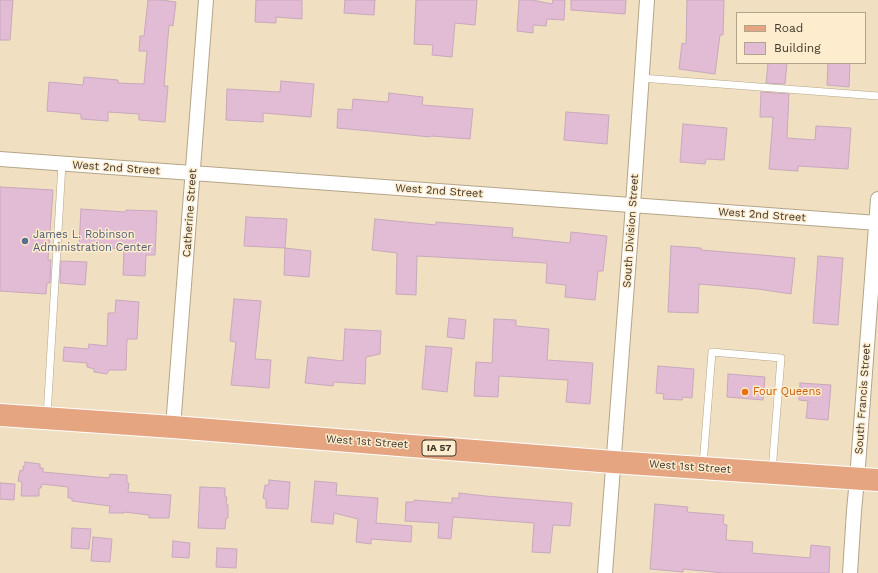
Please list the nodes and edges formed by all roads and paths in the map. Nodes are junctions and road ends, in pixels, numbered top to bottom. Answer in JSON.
{"nodes":[{"id":1,"x":206,"y":0,"type":"edge"},
{"id":2,"x":647,"y":0,"type":"edge"},
{"id":3,"x":641,"y":78,"type":"junction"},
{"id":4,"x":878,"y":96,"type":"edge"},
{"id":5,"x":0,"y":159,"type":"edge"},
{"id":6,"x":62,"y":164,"type":"junction"},
{"id":7,"x":193,"y":173,"type":"junction"},
{"id":8,"x":878,"y":199,"type":"edge"},
{"id":9,"x":633,"y":206,"type":"junction"},
{"id":10,"x":877,"y":223,"type":"edge"},
{"id":11,"x":0,"y":415,"type":"edge"},
{"id":12,"x":47,"y":418,"type":"junction"},
{"id":13,"x":173,"y":427,"type":"junction"},
{"id":14,"x":613,"y":462,"type":"junction"},
{"id":15,"x":702,"y":468,"type":"junction"},
{"id":16,"x":772,"y":473,"type":"junction"},
{"id":17,"x":868,"y":480,"type":"edge"},
{"id":18,"x":605,"y":573,"type":"edge"},
{"id":19,"x":850,"y":573,"type":"edge"}],
"edges":[{"from":1,"to":7,"type":"street","name":"Catherine Street"},
{"from":2,"to":3,"type":"street","name":"South Division Street"},
{"from":3,"to":4,"type":"lane"},
{"from":3,"to":9,"type":"street","name":"South Division Street"},
{"from":5,"to":6,"type":"street","name":"West 2nd Street"},
{"from":6,"to":7,"type":"street","name":"West 2nd Street"},
{"from":6,"to":12,"type":"lane"},
{"from":7,"to":9,"type":"street","name":"West 2nd Street"},
{"from":7,"to":13,"type":"street","name":"Catherine Street"},
{"from":8,"to":10,"type":"street","name":"South Francis Street"},
{"from":9,"to":10,"type":"street","name":"West 2nd Street"},
{"from":9,"to":14,"type":"street","name":"South Division Street"},
{"from":10,"to":17,"type":"street","name":"South Francis Street"},
{"from":11,"to":12,"type":"main road","name":"West 1st Street","number":"IA 57"},
{"from":12,"to":13,"type":"main road","name":"West 1st Street","number":"IA 57"},
{"from":13,"to":14,"type":"main road","name":"West 1st Street","number":"IA 57"},
{"from":14,"to":15,"type":"main road","name":"West 1st Street","number":"IA 57"},
{"from":14,"to":18,"type":"street","name":"South Division Street"},
{"from":15,"to":16,"type":"main road","name":"West 1st Street","number":"IA 57"},
{"from":15,"to":16,"type":"lane"},
{"from":16,"to":17,"type":"main road","name":"West 1st Street","number":"IA 57"},
{"from":17,"to":19,"type":"street","name":"South Francis Street"}]}
